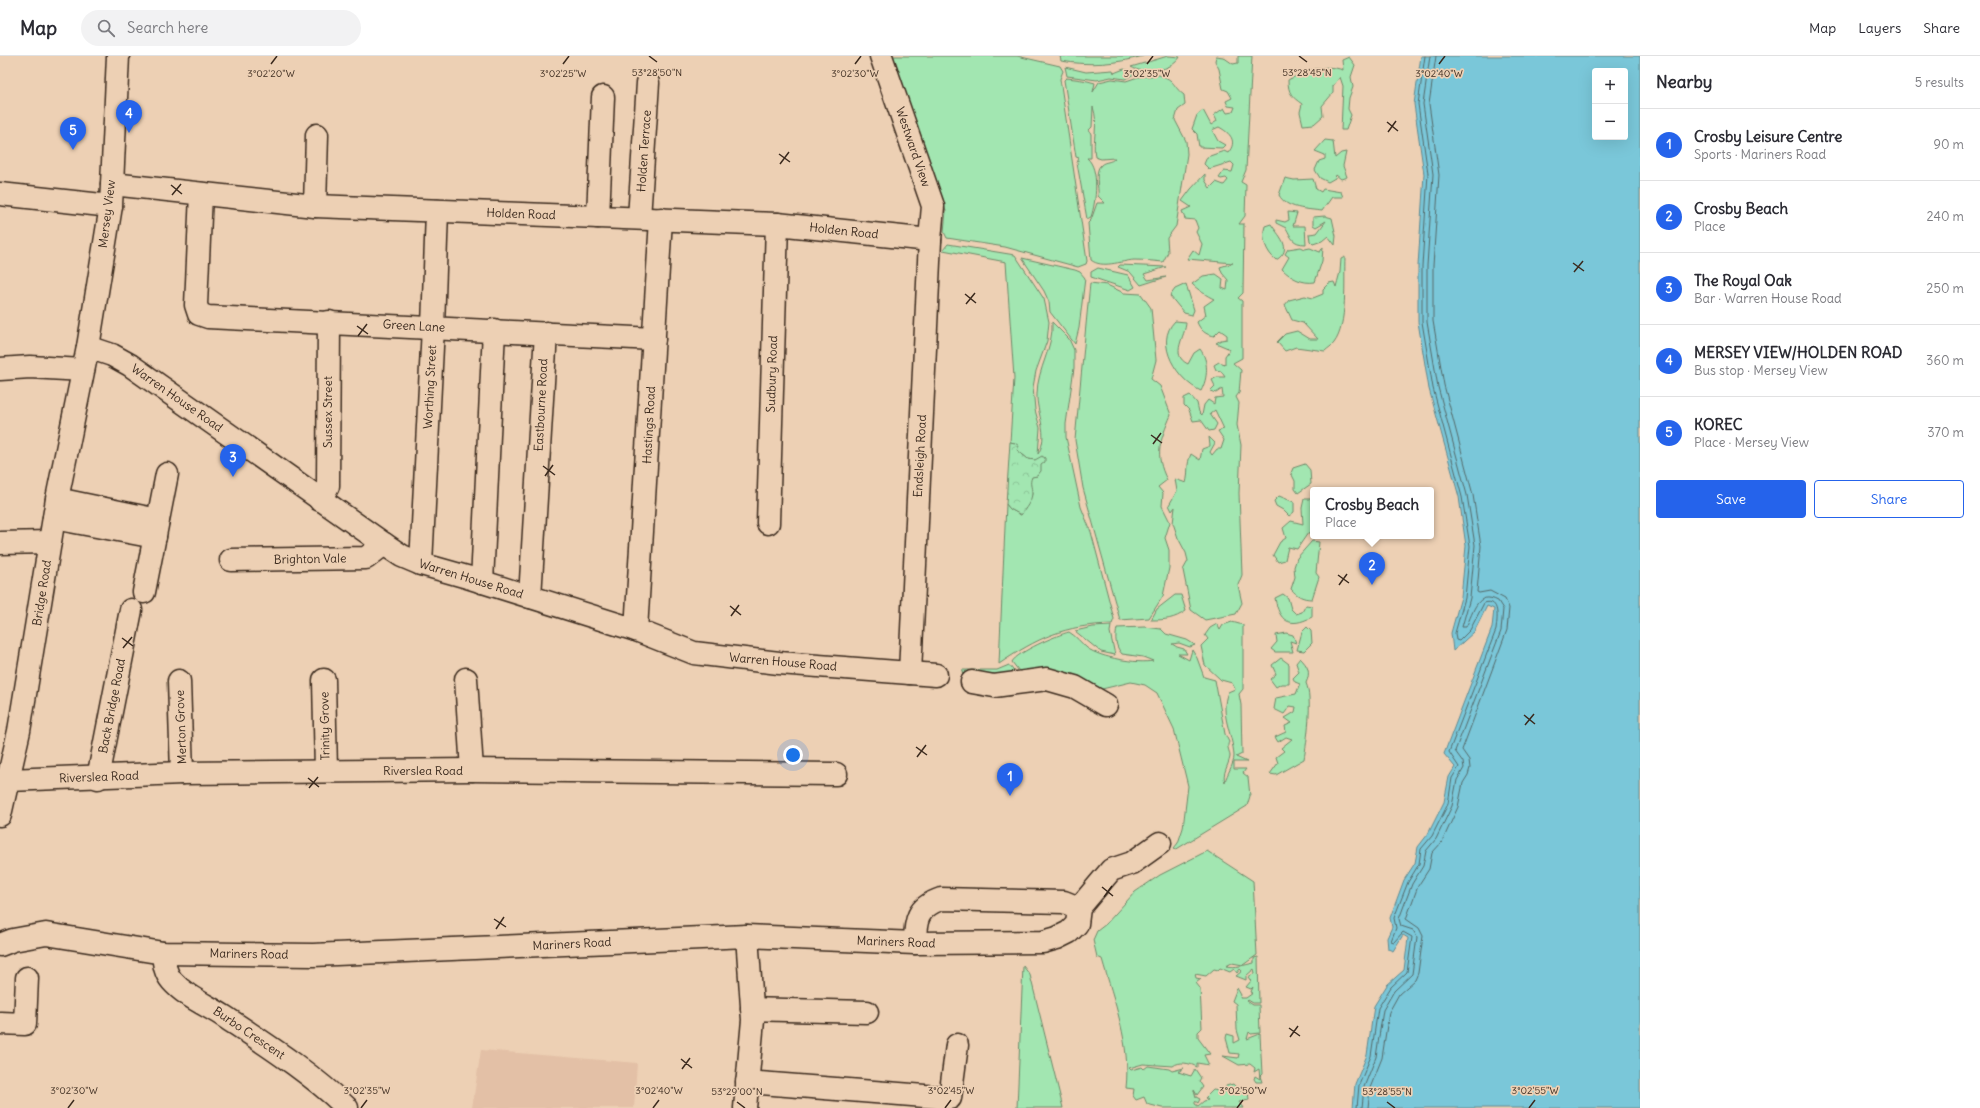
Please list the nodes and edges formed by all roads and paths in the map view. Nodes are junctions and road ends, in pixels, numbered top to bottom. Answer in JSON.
{"nodes":[{"id":1,"x":118,"y":56,"type":"edge"},
{"id":2,"x":881,"y":56,"type":"edge"},
{"id":3,"x":648,"y":83,"type":"dead end"},
{"id":4,"x":603,"y":97,"type":"dead end"},
{"id":5,"x":317,"y":135,"type":"dead end"},
{"id":6,"x":0,"y":194,"type":"edge"},
{"id":7,"x":201,"y":194,"type":"junction"},
{"id":8,"x":111,"y":195,"type":"junction"},
{"id":9,"x":315,"y":206,"type":"junction"},
{"id":10,"x":437,"y":211,"type":"junction"},
{"id":11,"x":598,"y":217,"type":"junction"},
{"id":12,"x":639,"y":218,"type":"junction"},
{"id":13,"x":661,"y":219,"type":"junction"},
{"id":14,"x":777,"y":224,"type":"junction"},
{"id":15,"x":930,"y":240,"type":"junction"},
{"id":16,"x":328,"y":322,"type":"junction"},
{"id":17,"x":433,"y":327,"type":"junction"},
{"id":18,"x":494,"y":330,"type":"junction"},
{"id":19,"x":546,"y":333,"type":"junction"},
{"id":20,"x":654,"y":339,"type":"junction"},
{"id":21,"x":88,"y":347,"type":"junction"},
{"id":22,"x":0,"y":369,"type":"edge"},
{"id":23,"x":83,"y":370,"type":"junction"},
{"id":24,"x":167,"y":474,"type":"dead end"},
{"id":25,"x":320,"y":500,"type":"junction"},
{"id":26,"x":55,"y":508,"type":"junction"},
{"id":27,"x":768,"y":523,"type":"dead end"},
{"id":28,"x":156,"y":528,"type":"junction"},
{"id":29,"x":50,"y":542,"type":"junction"},
{"id":30,"x":0,"y":543,"type":"edge"},
{"id":31,"x":384,"y":544,"type":"junction"},
{"id":32,"x":231,"y":560,"type":"dead end"},
{"id":33,"x":421,"y":564,"type":"junction"},
{"id":34,"x":482,"y":582,"type":"junction"},
{"id":35,"x":144,"y":592,"type":"dead end"},
{"id":36,"x":530,"y":597,"type":"junction"},
{"id":37,"x":132,"y":610,"type":"dead end"},
{"id":38,"x":636,"y":630,"type":"junction"},
{"id":39,"x":910,"y":673,"type":"junction"},
{"id":40,"x":936,"y":675,"type":"dead end"},
{"id":41,"x":466,"y":679,"type":"dead end"},
{"id":42,"x":324,"y":680,"type":"dead end"},
{"id":43,"x":179,"y":681,"type":"dead end"},
{"id":44,"x":972,"y":682,"type":"dead end"},
{"id":45,"x":1106,"y":705,"type":"dead end"},
{"id":46,"x":10,"y":731,"type":"edge"},
{"id":47,"x":472,"y":770,"type":"junction"},
{"id":48,"x":326,"y":771,"type":"junction"},
{"id":49,"x":182,"y":773,"type":"junction"},
{"id":50,"x":836,"y":774,"type":"dead end"},
{"id":51,"x":98,"y":778,"type":"junction"},
{"id":52,"x":9,"y":780,"type":"junction"},
{"id":53,"x":0,"y":815,"type":"edge"},
{"id":54,"x":1160,"y":843,"type":"dead end"},
{"id":55,"x":1079,"y":908,"type":"junction"},
{"id":56,"x":747,"y":936,"type":"junction"},
{"id":57,"x":915,"y":943,"type":"junction"},
{"id":58,"x":0,"y":945,"type":"edge"},
{"id":59,"x":163,"y":953,"type":"junction"},
{"id":60,"x":27,"y":978,"type":"dead end"},
{"id":61,"x":752,"y":1009,"type":"junction"},
{"id":62,"x":867,"y":1012,"type":"dead end"},
{"id":63,"x":0,"y":1023,"type":"edge"},
{"id":64,"x":957,"y":1045,"type":"dead end"},
{"id":65,"x":747,"y":1082,"type":"junction"},
{"id":66,"x":347,"y":1108,"type":"edge"},
{"id":67,"x":745,"y":1108,"type":"edge"}],
"edges":[{"from":1,"to":8,"type":"street","name":"Mersey View"},
{"from":2,"to":15,"type":"street","name":"Westward View"},
{"from":3,"to":12,"type":"street","name":"Holden Terrace"},
{"from":4,"to":11,"type":"street"},
{"from":5,"to":9,"type":"street"},
{"from":6,"to":8,"type":"street","name":"Holden Road"},
{"from":7,"to":8,"type":"street","name":"Holden Road"},
{"from":7,"to":9,"type":"street","name":"Holden Road"},
{"from":7,"to":16,"type":"street","name":"Green Lane"},
{"from":8,"to":21,"type":"street","name":"Mersey View"},
{"from":9,"to":10,"type":"street","name":"Holden Road"},
{"from":10,"to":11,"type":"street","name":"Holden Road"},
{"from":10,"to":17,"type":"street","name":"Worthing Street"},
{"from":11,"to":12,"type":"street","name":"Holden Road"},
{"from":12,"to":13,"type":"street","name":"Holden Road"},
{"from":13,"to":14,"type":"street","name":"Holden Road"},
{"from":13,"to":20,"type":"street","name":"Hastings Road"},
{"from":14,"to":15,"type":"street","name":"Holden Road"},
{"from":14,"to":27,"type":"street","name":"Sudbury Road"},
{"from":15,"to":39,"type":"street","name":"Endsleigh Road"},
{"from":16,"to":17,"type":"street","name":"Green Lane"},
{"from":16,"to":25,"type":"street","name":"Sussex Street"},
{"from":17,"to":18,"type":"street","name":"Green Lane"},
{"from":17,"to":33,"type":"street","name":"Worthing Street"},
{"from":18,"to":19,"type":"street","name":"Green Lane"},
{"from":18,"to":34,"type":"street"},
{"from":19,"to":20,"type":"street","name":"Green Lane"},
{"from":19,"to":36,"type":"street","name":"Eastbourne Road"},
{"from":20,"to":38,"type":"street","name":"Hastings Road"},
{"from":21,"to":23,"type":"street","name":"Mersey View"},
{"from":21,"to":25,"type":"street","name":"Warren House Road"},
{"from":22,"to":23,"type":"street"},
{"from":23,"to":26,"type":"street","name":"Bridge Road"},
{"from":24,"to":28,"type":"street"},
{"from":25,"to":31,"type":"street","name":"Warren House Road"},
{"from":26,"to":28,"type":"street"},
{"from":26,"to":29,"type":"street","name":"Bridge Road"},
{"from":28,"to":35,"type":"street"},
{"from":29,"to":30,"type":"street"},
{"from":29,"to":46,"type":"street","name":"Bridge Road"},
{"from":31,"to":32,"type":"street","name":"Brighton Vale"},
{"from":31,"to":33,"type":"street","name":"Warren House Road"},
{"from":33,"to":34,"type":"street","name":"Warren House Road"},
{"from":34,"to":36,"type":"street","name":"Warren House Road"},
{"from":36,"to":38,"type":"street","name":"Warren House Road"},
{"from":37,"to":51,"type":"street","name":"Back Bridge Road"},
{"from":38,"to":39,"type":"street","name":"Warren House Road"},
{"from":39,"to":40,"type":"street","name":"Warren House Road"},
{"from":41,"to":47,"type":"street"},
{"from":42,"to":48,"type":"street","name":"Trinity Grove"},
{"from":43,"to":49,"type":"street","name":"Merton Grove"},
{"from":44,"to":45,"type":"street"},
{"from":46,"to":52,"type":"street","name":"Bridge Road"},
{"from":47,"to":48,"type":"street","name":"Riverslea Road"},
{"from":47,"to":50,"type":"street","name":"Riverslea Road"},
{"from":48,"to":49,"type":"street","name":"Riverslea Road"},
{"from":49,"to":51,"type":"street","name":"Riverslea Road"},
{"from":51,"to":52,"type":"street","name":"Riverslea Road"},
{"from":52,"to":53,"type":"street","name":"Bridge Road"},
{"from":54,"to":55,"type":"street","name":"Mariners Road"},
{"from":55,"to":57,"type":"street","name":"Mariners Road"},
{"from":55,"to":57,"type":"street"},
{"from":56,"to":57,"type":"street","name":"Mariners Road"},
{"from":56,"to":59,"type":"street","name":"Mariners Road"},
{"from":56,"to":61,"type":"street"},
{"from":58,"to":59,"type":"street","name":"Mariners Road"},
{"from":59,"to":66,"type":"street","name":"Burbo Crescent"},
{"from":60,"to":63,"type":"street"},
{"from":61,"to":62,"type":"street"},
{"from":61,"to":65,"type":"street"},
{"from":64,"to":65,"type":"street"},
{"from":65,"to":67,"type":"street"}]}
